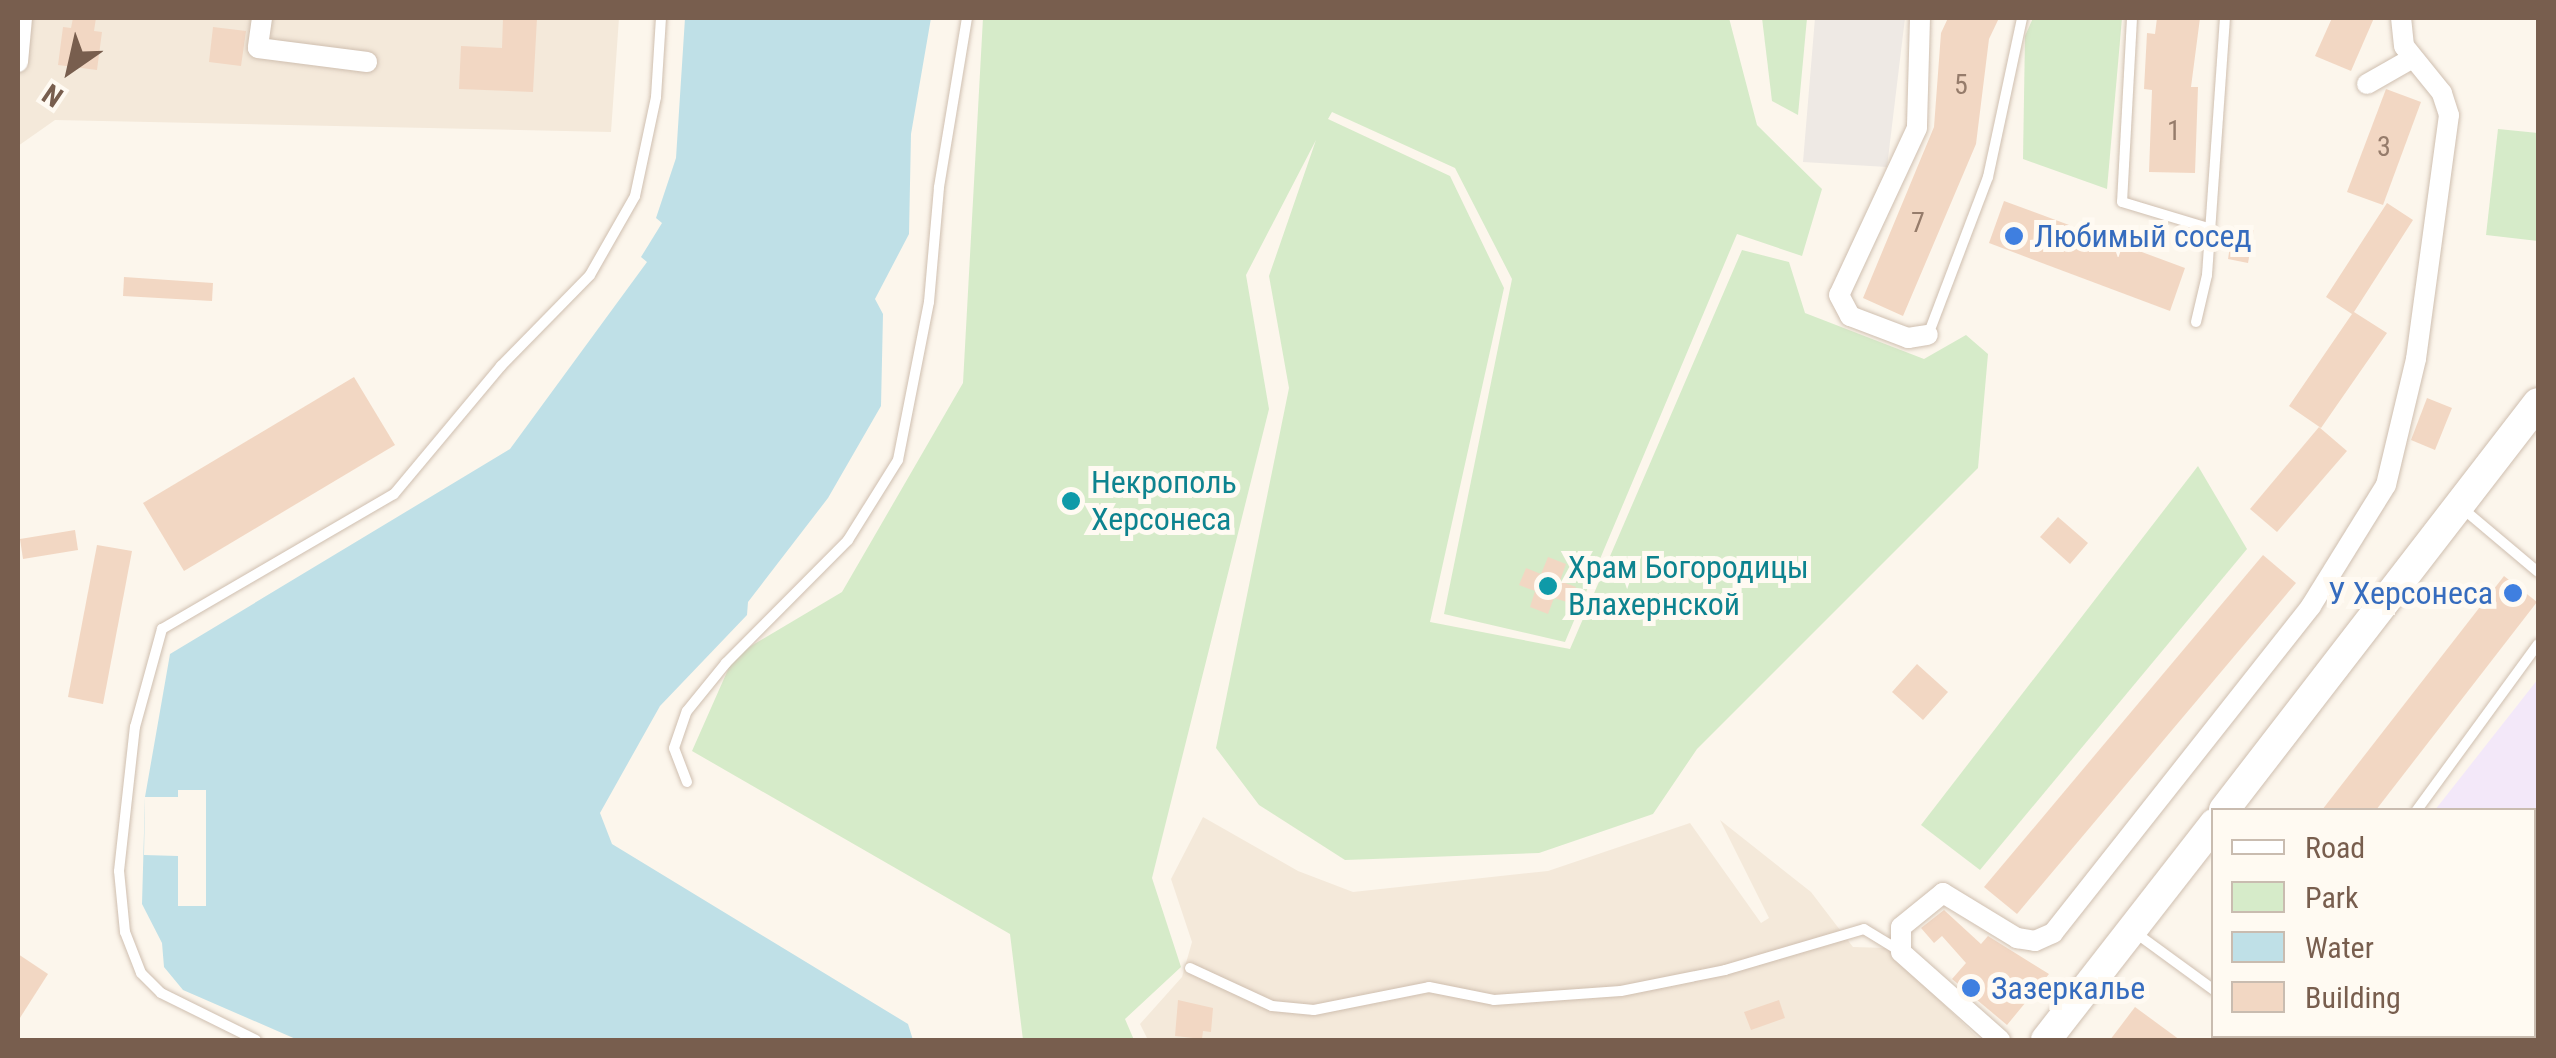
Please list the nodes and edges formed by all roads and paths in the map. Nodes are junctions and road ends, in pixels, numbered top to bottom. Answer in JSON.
{"nodes":[{"id":1,"x":22,"y":18,"type":"edge"},
{"id":2,"x":262,"y":18,"type":"edge"},
{"id":3,"x":661,"y":18,"type":"edge"},
{"id":4,"x":967,"y":18,"type":"edge"},
{"id":5,"x":1920,"y":18,"type":"edge"},
{"id":6,"x":2022,"y":18,"type":"edge"},
{"id":7,"x":2132,"y":18,"type":"edge"},
{"id":8,"x":2226,"y":18,"type":"edge"},
{"id":9,"x":2401,"y":18,"type":"edge"},
{"id":10,"x":2411,"y":59,"type":"junction"},
{"id":11,"x":18,"y":62,"type":"edge"},
{"id":12,"x":367,"y":62,"type":"dead end"},
{"id":13,"x":2367,"y":84,"type":"dead end"},
{"id":14,"x":2208,"y":228,"type":"junction"},
{"id":15,"x":2196,"y":322,"type":"dead end"},
{"id":16,"x":1928,"y":335,"type":"joint"},
{"id":17,"x":2538,"y":403,"type":"edge"},
{"id":18,"x":2462,"y":507,"type":"junction"},
{"id":19,"x":2538,"y":572,"type":"edge"},
{"id":20,"x":2538,"y":644,"type":"edge"},
{"id":21,"x":687,"y":782,"type":"dead end"},
{"id":22,"x":2226,"y":808,"type":"edge"},
{"id":23,"x":2417,"y":808,"type":"edge"},
{"id":24,"x":2211,"y":828,"type":"edge"},
{"id":25,"x":2131,"y":930,"type":"junction"},
{"id":26,"x":1901,"y":952,"type":"junction"},
{"id":27,"x":1190,"y":968,"type":"dead end"},
{"id":28,"x":2211,"y":988,"type":"edge"},
{"id":29,"x":256,"y":1040,"type":"edge"},
{"id":30,"x":2000,"y":1040,"type":"edge"},
{"id":31,"x":2046,"y":1040,"type":"edge"}],
"edges":[{"from":1,"to":11,"type":"street"},
{"from":2,"to":12,"type":"street"},
{"from":3,"to":29,"type":"lane"},
{"from":4,"to":21,"type":"lane"},
{"from":5,"to":16,"type":"street"},
{"from":6,"to":16,"type":"lane"},
{"from":7,"to":14,"type":"lane"},
{"from":8,"to":14,"type":"lane"},
{"from":9,"to":10,"type":"street"},
{"from":10,"to":13,"type":"street"},
{"from":10,"to":26,"type":"street"},
{"from":14,"to":15,"type":"lane"},
{"from":17,"to":18,"type":"main road"},
{"from":18,"to":19,"type":"lane"},
{"from":18,"to":22,"type":"main road"},
{"from":20,"to":23,"type":"lane"},
{"from":24,"to":25,"type":"main road"},
{"from":25,"to":28,"type":"lane"},
{"from":25,"to":31,"type":"main road"},
{"from":26,"to":27,"type":"lane"},
{"from":26,"to":30,"type":"street"}]}
